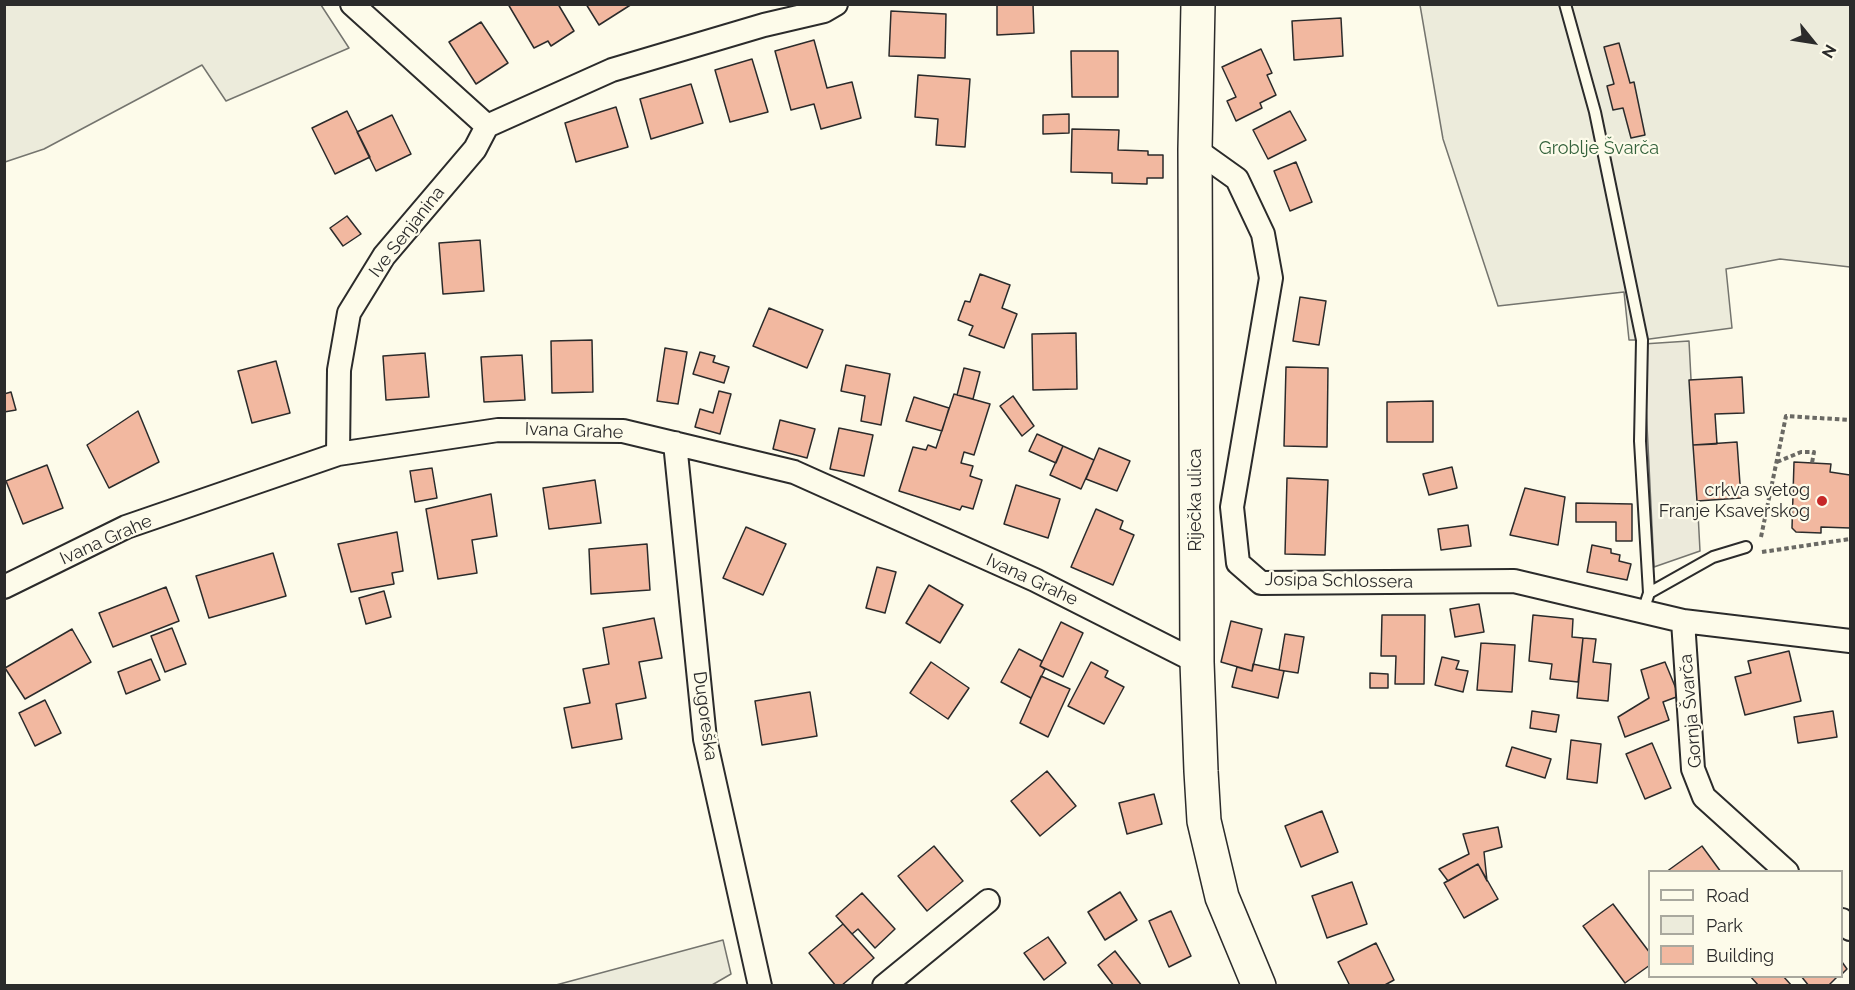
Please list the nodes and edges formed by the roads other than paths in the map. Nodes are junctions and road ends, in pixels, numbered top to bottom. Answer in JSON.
{"nodes":[{"id":1,"x":352,"y":4,"type":"edge"},
{"id":2,"x":836,"y":4,"type":"edge"},
{"id":3,"x":1198,"y":4,"type":"edge"},
{"id":4,"x":1565,"y":4,"type":"edge"},
{"id":5,"x":487,"y":126,"type":"junction"},
{"id":6,"x":1195,"y":149,"type":"junction"},
{"id":7,"x":675,"y":443,"type":"junction"},
{"id":8,"x":338,"y":454,"type":"junction"},
{"id":9,"x":1746,"y":547,"type":"dead end"},
{"id":10,"x":4,"y":587,"type":"edge"},
{"id":11,"x":1646,"y":602,"type":"junction"},
{"id":12,"x":1683,"y":621,"type":"junction"},
{"id":13,"x":1851,"y":641,"type":"edge"},
{"id":14,"x":1197,"y":662,"type":"junction"},
{"id":15,"x":1785,"y":870,"type":"edge"},
{"id":16,"x":988,"y":901,"type":"dead end"},
{"id":17,"x":760,"y":986,"type":"edge"},
{"id":18,"x":884,"y":986,"type":"edge"},
{"id":19,"x":1259,"y":986,"type":"edge"}],
"edges":[{"from":1,"to":5,"type":"street"},
{"from":2,"to":5,"type":"street"},
{"from":3,"to":6,"type":"main road","name":"Riječka ulica"},
{"from":4,"to":11,"type":"lane"},
{"from":5,"to":8,"type":"street","name":"Ive Senjanina"},
{"from":6,"to":11,"type":"street","name":"Josipa Schlossera"},
{"from":6,"to":14,"type":"main road","name":"Riječka ulica"},
{"from":7,"to":8,"type":"street","name":"Ivana Grahe"},
{"from":7,"to":14,"type":"street","name":"Ivana Grahe"},
{"from":7,"to":17,"type":"street","name":"Dugoreška"},
{"from":8,"to":10,"type":"street","name":"Ivana Grahe"},
{"from":9,"to":11,"type":"lane"},
{"from":11,"to":12,"type":"street","name":"Josipa Schlossera"},
{"from":12,"to":13,"type":"street","name":"Josipa Schlossera"},
{"from":12,"to":15,"type":"street","name":"Gornja Švarča"},
{"from":14,"to":19,"type":"main road","name":"Riječka ulica"},
{"from":16,"to":18,"type":"street"}]}
